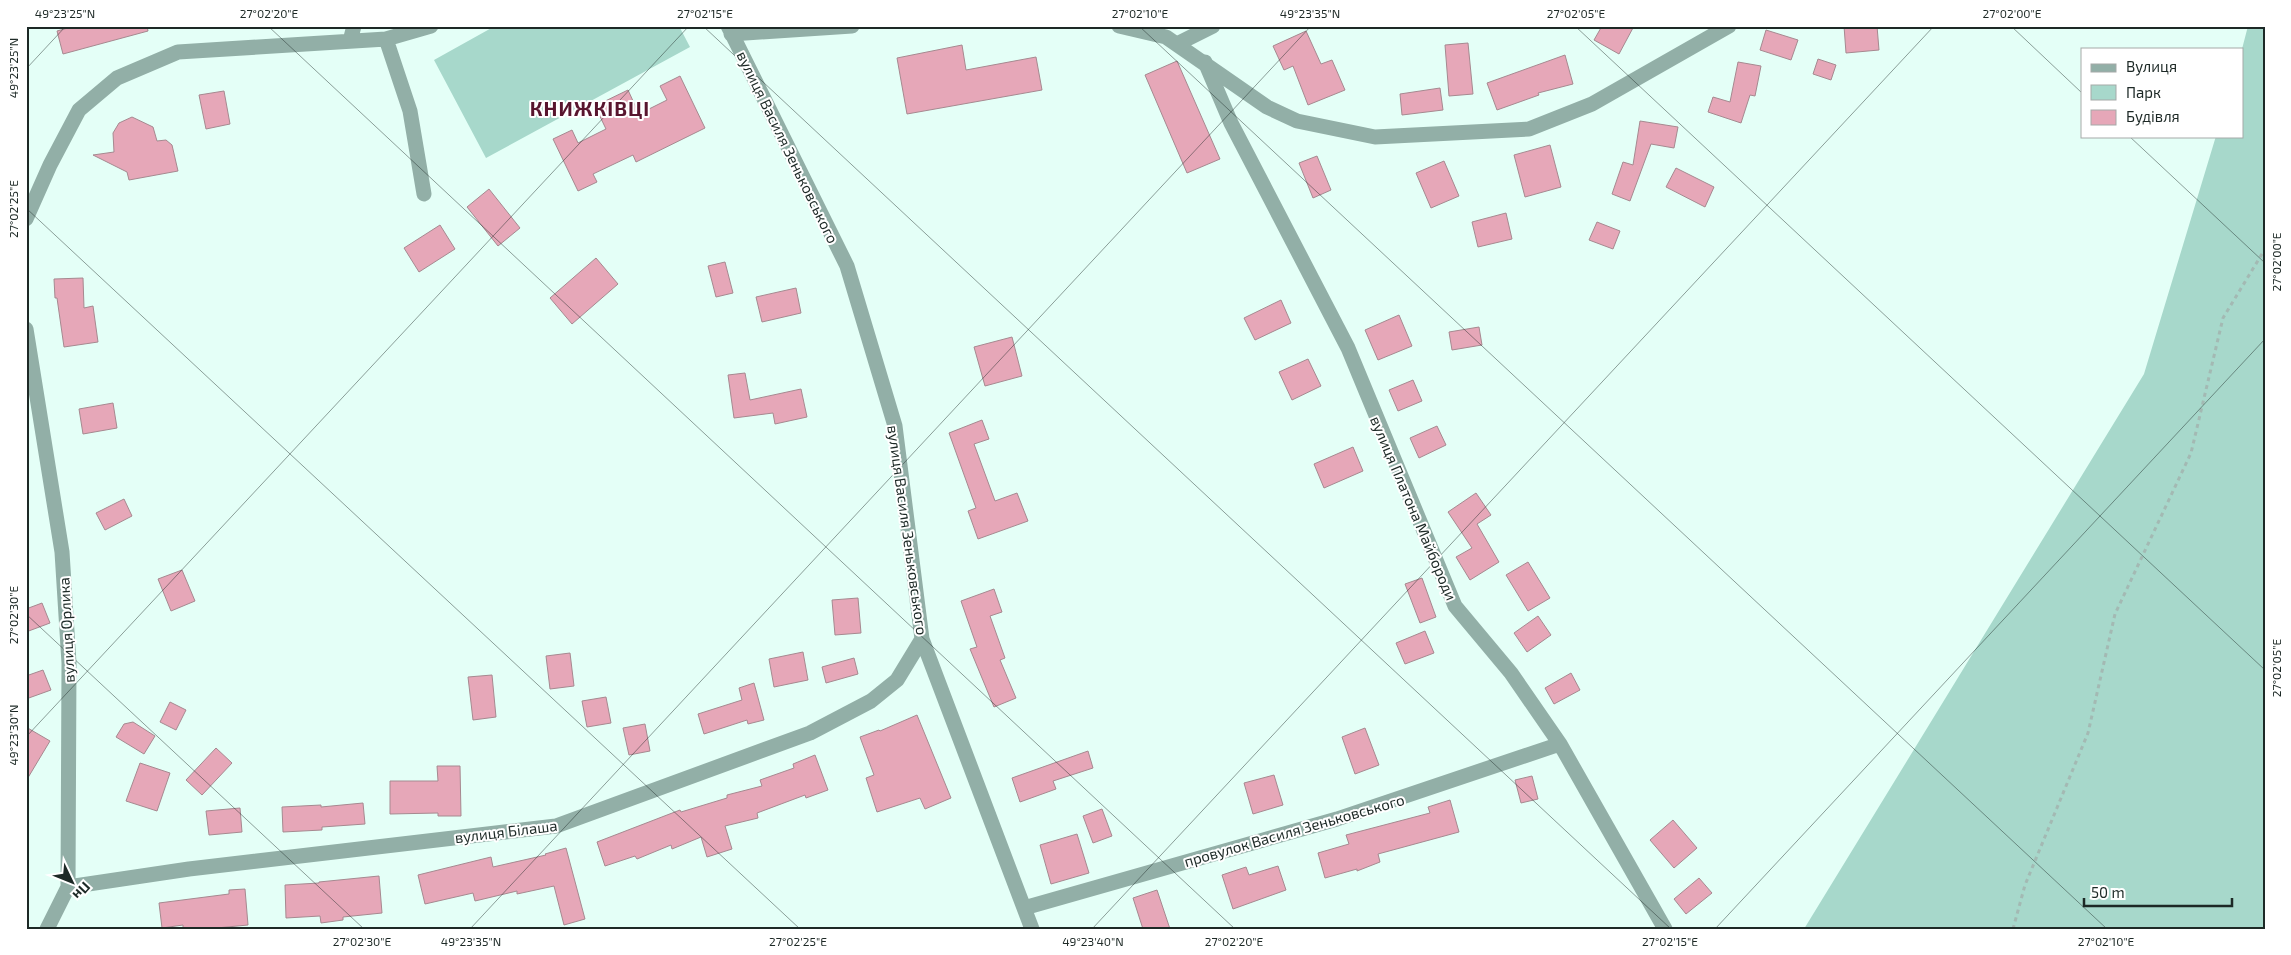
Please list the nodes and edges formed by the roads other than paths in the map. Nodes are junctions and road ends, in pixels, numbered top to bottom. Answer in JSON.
{"nodes":[{"id":1,"x":354,"y":26,"type":"edge"},
{"id":2,"x":432,"y":26,"type":"edge"},
{"id":3,"x":852,"y":26,"type":"edge"},
{"id":4,"x":1119,"y":26,"type":"edge"},
{"id":5,"x":1213,"y":26,"type":"edge"},
{"id":6,"x":1729,"y":26,"type":"edge"},
{"id":7,"x":407,"y":29,"type":"edge"},
{"id":8,"x":729,"y":30,"type":"edge"},
{"id":9,"x":386,"y":38,"type":"junction"},
{"id":10,"x":350,"y":41,"type":"junction"},
{"id":11,"x":1177,"y":44,"type":"junction"},
{"id":12,"x":1205,"y":62,"type":"junction"},
{"id":13,"x":424,"y":194,"type":"dead end"},
{"id":14,"x":26,"y":219,"type":"edge"},
{"id":15,"x":26,"y":329,"type":"edge"},
{"id":16,"x":922,"y":639,"type":"junction"},
{"id":17,"x":1560,"y":744,"type":"junction"},
{"id":18,"x":68,"y":887,"type":"junction"},
{"id":19,"x":1024,"y":908,"type":"junction"},
{"id":20,"x":47,"y":929,"type":"edge"},
{"id":21,"x":1032,"y":929,"type":"edge"},
{"id":22,"x":1665,"y":929,"type":"edge"}],
"edges":[{"from":1,"to":10,"type":"street"},
{"from":2,"to":7,"type":"street"},
{"from":3,"to":8,"type":"street"},
{"from":4,"to":11,"type":"street"},
{"from":5,"to":11,"type":"street"},
{"from":6,"to":12,"type":"street"},
{"from":7,"to":9,"type":"street"},
{"from":8,"to":16,"type":"street","name":"вулиця Василя Зеньковського"},
{"from":9,"to":10,"type":"street"},
{"from":9,"to":13,"type":"street"},
{"from":10,"to":14,"type":"street"},
{"from":11,"to":12,"type":"street"},
{"from":12,"to":17,"type":"street","name":"вулиця Платона Майбороди"},
{"from":15,"to":18,"type":"street","name":"вулиця Орлика"},
{"from":16,"to":18,"type":"street","name":"вулиця Білаша"},
{"from":16,"to":19,"type":"street","name":"вулиця Василя Зеньковського"},
{"from":17,"to":19,"type":"street","name":"провулок Василя Зеньковського"},
{"from":17,"to":22,"type":"street","name":"вулиця Платона Майбороди"},
{"from":18,"to":20,"type":"street","name":"вулиця Орлика"},
{"from":19,"to":21,"type":"street","name":"вулиця Василя Зеньковського"}]}
